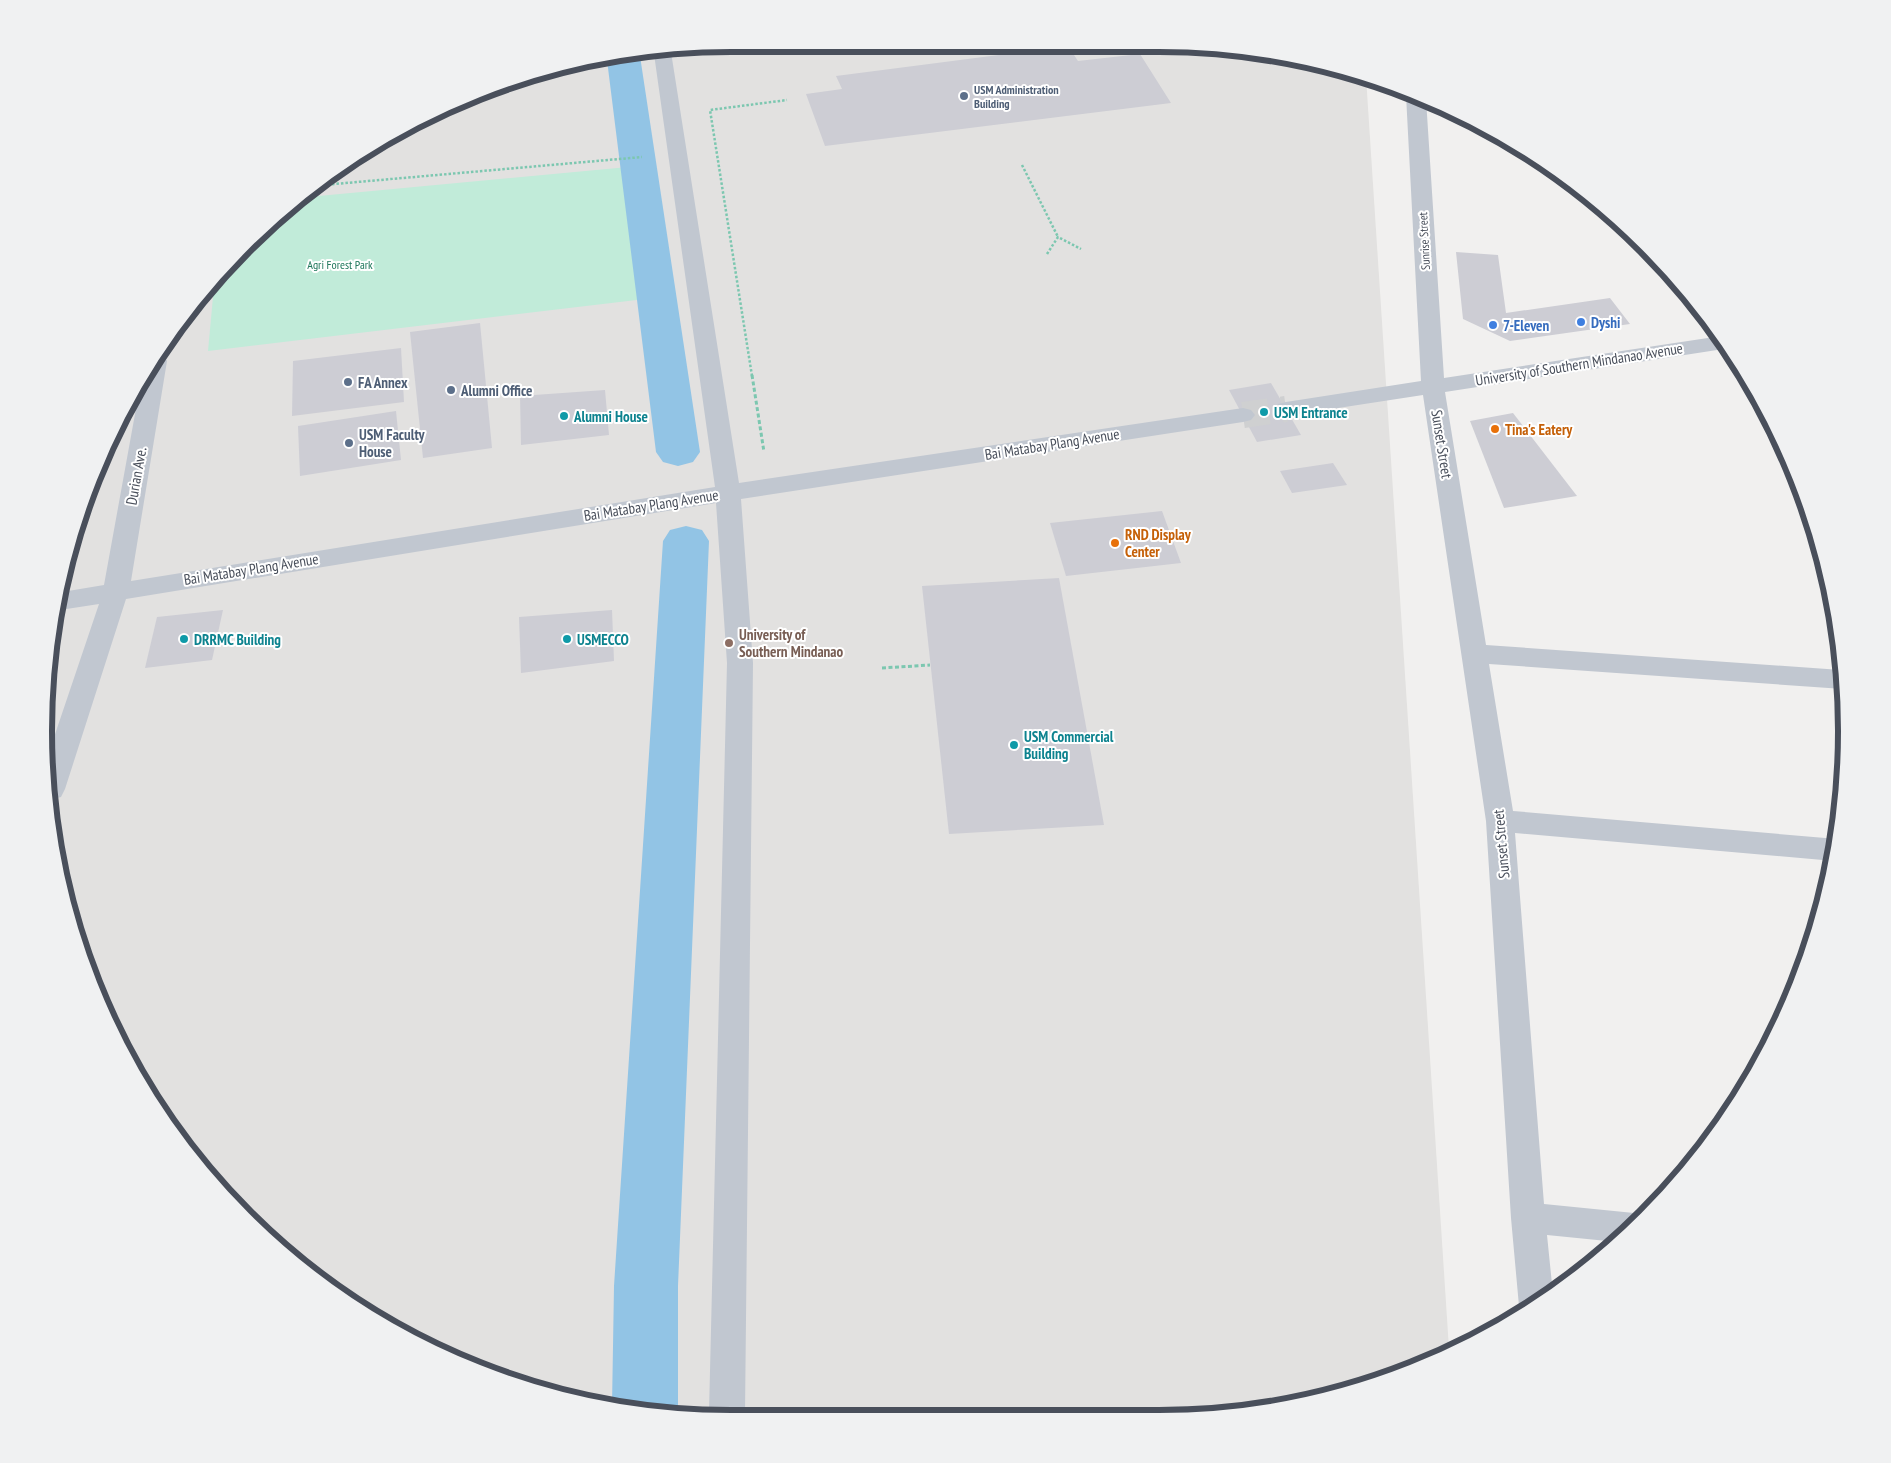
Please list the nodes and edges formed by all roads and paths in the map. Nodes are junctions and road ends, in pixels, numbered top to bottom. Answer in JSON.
{"nodes":[{"id":1,"x":662,"y":56,"type":"edge"},
{"id":2,"x":787,"y":100,"type":"dead end"},
{"id":3,"x":1416,"y":103,"type":"edge"},
{"id":4,"x":646,"y":157,"type":"dead end"},
{"id":5,"x":1022,"y":165,"type":"dead end"},
{"id":6,"x":330,"y":184,"type":"edge"},
{"id":7,"x":1058,"y":237,"type":"junction"},
{"id":8,"x":1081,"y":249,"type":"dead end"},
{"id":9,"x":1047,"y":254,"type":"dead end"},
{"id":10,"x":1716,"y":343,"type":"edge"},
{"id":11,"x":154,"y":375,"type":"edge"},
{"id":12,"x":1433,"y":387,"type":"junction"},
{"id":13,"x":1286,"y":409,"type":"tunnel mouth"},
{"id":14,"x":1243,"y":415,"type":"tunnel mouth"},
{"id":15,"x":764,"y":453,"type":"dead end"},
{"id":16,"x":728,"y":493,"type":"junction"},
{"id":17,"x":116,"y":591,"type":"junction"},
{"id":18,"x":66,"y":600,"type":"edge"},
{"id":19,"x":1474,"y":654,"type":"junction"},
{"id":20,"x":930,"y":666,"type":"dead end"},
{"id":21,"x":882,"y":668,"type":"dead end"},
{"id":22,"x":1836,"y":680,"type":"edge"},
{"id":23,"x":54,"y":779,"type":"edge"},
{"id":24,"x":1500,"y":820,"type":"junction"},
{"id":25,"x":1828,"y":849,"type":"edge"},
{"id":26,"x":1528,"y":1218,"type":"junction"},
{"id":27,"x":1623,"y":1227,"type":"edge"},
{"id":28,"x":1536,"y":1297,"type":"edge"},
{"id":29,"x":728,"y":1410,"type":"edge"}],
"edges":[{"from":1,"to":16,"type":"street"},
{"from":2,"to":15,"type":"path"},
{"from":3,"to":12,"type":"street","name":"Sunrise Street"},
{"from":4,"to":6,"type":"path"},
{"from":5,"to":7,"type":"path"},
{"from":7,"to":8,"type":"path"},
{"from":7,"to":9,"type":"path"},
{"from":10,"to":12,"type":"street","name":"University of Southern Mindanao Avenue"},
{"from":11,"to":17,"type":"street","name":"Durian Ave."},
{"from":12,"to":13,"type":"street"},
{"from":12,"to":19,"type":"street","name":"Sunset Street"},
{"from":14,"to":16,"type":"street","name":"Bai Matabay Plang Avenue"},
{"from":16,"to":17,"type":"street","name":"Bai Matabay Plang Avenue"},
{"from":16,"to":29,"type":"street"},
{"from":17,"to":18,"type":"street","name":"Bai Matabay Plang Avenue"},
{"from":17,"to":23,"type":"street","name":"Durian Ave."},
{"from":19,"to":22,"type":"street"},
{"from":19,"to":24,"type":"street","name":"Sunset Street"},
{"from":20,"to":21,"type":"path"},
{"from":24,"to":25,"type":"street"},
{"from":24,"to":26,"type":"street","name":"Sunset Street"},
{"from":26,"to":27,"type":"street"},
{"from":26,"to":28,"type":"street","name":"Sunset Street"}]}
